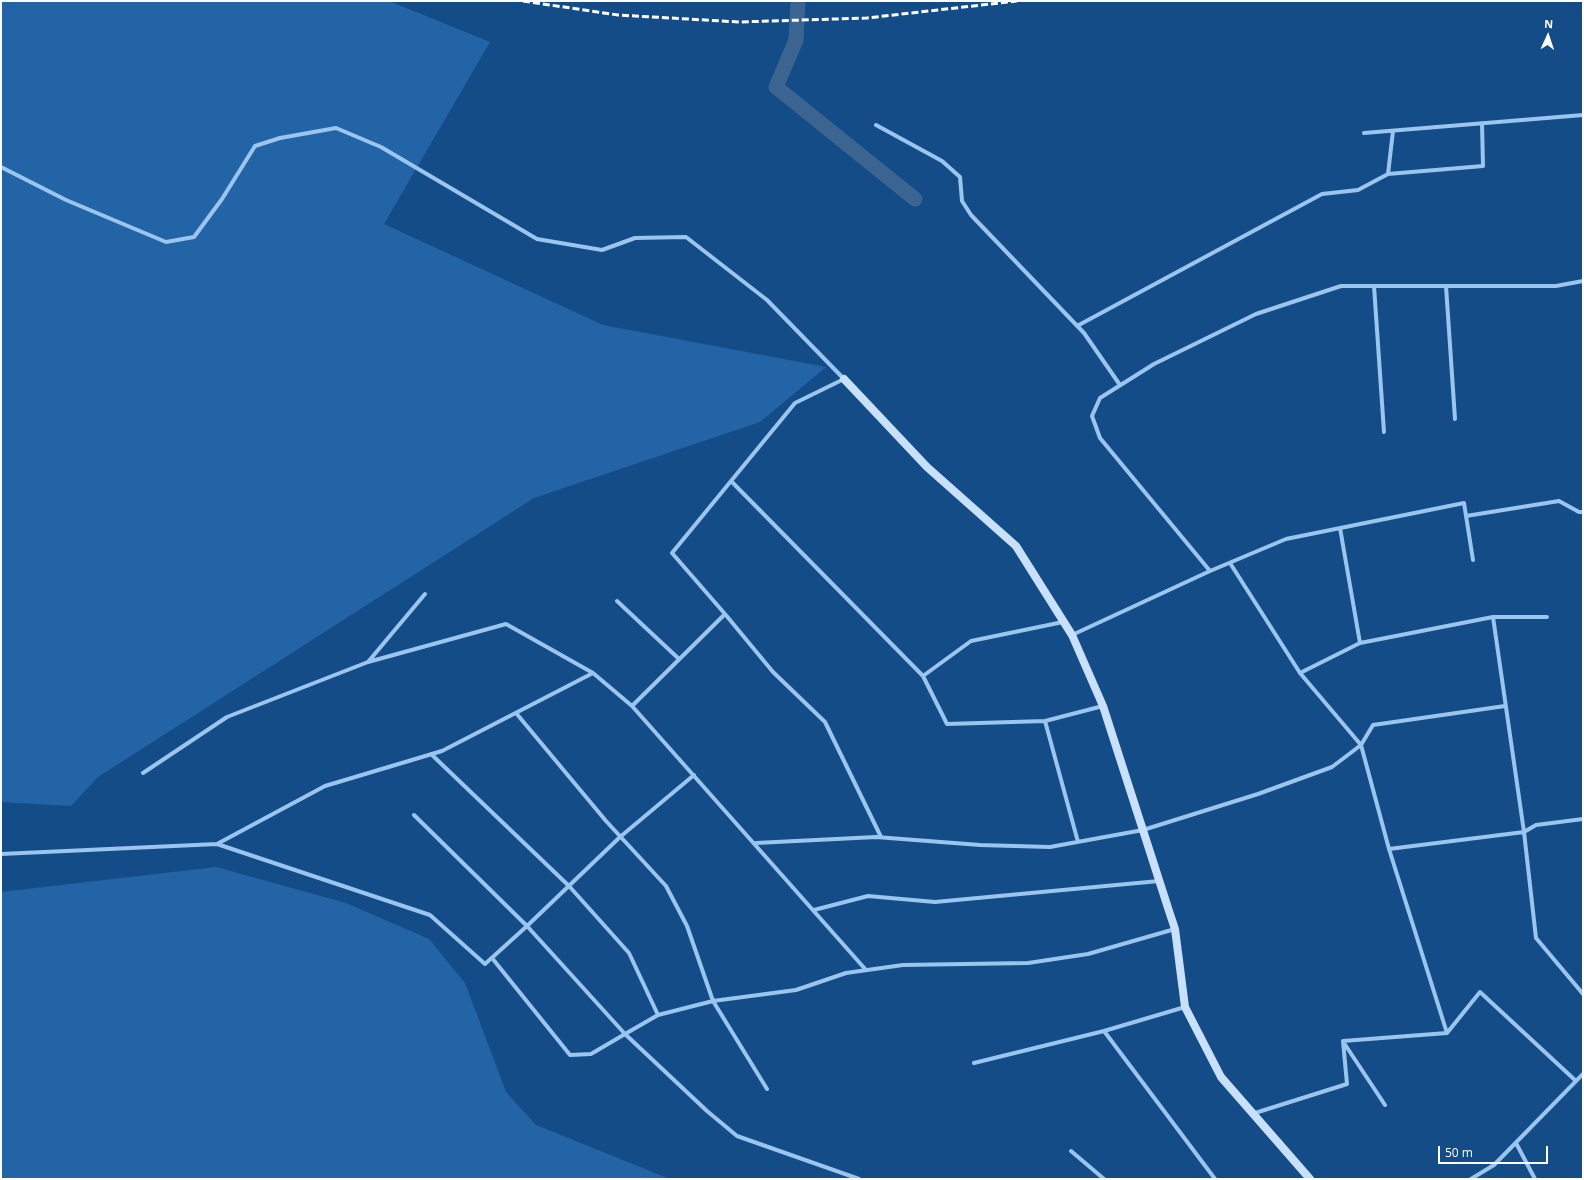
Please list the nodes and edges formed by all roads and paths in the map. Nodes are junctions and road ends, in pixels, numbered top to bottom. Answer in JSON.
{"nodes":[{"id":1,"x":1583,"y":115,"type":"edge"},
{"id":2,"x":1482,"y":123,"type":"junction"},
{"id":3,"x":876,"y":125,"type":"dead end"},
{"id":4,"x":1393,"y":131,"type":"junction"},
{"id":5,"x":1364,"y":133,"type":"dead end"},
{"id":6,"x":1,"y":167,"type":"edge"},
{"id":7,"x":1388,"y":174,"type":"junction"},
{"id":8,"x":1583,"y":281,"type":"edge"},
{"id":9,"x":1374,"y":286,"type":"junction"},
{"id":10,"x":1446,"y":286,"type":"junction"},
{"id":11,"x":1077,"y":326,"type":"junction"},
{"id":12,"x":844,"y":379,"type":"junction"},
{"id":13,"x":1120,"y":385,"type":"junction"},
{"id":14,"x":1455,"y":419,"type":"dead end"},
{"id":15,"x":1384,"y":432,"type":"dead end"},
{"id":16,"x":731,"y":481,"type":"junction"},
{"id":17,"x":1583,"y":512,"type":"edge"},
{"id":18,"x":1466,"y":516,"type":"junction"},
{"id":19,"x":1340,"y":528,"type":"junction"},
{"id":20,"x":1474,"y":560,"type":"dead end"},
{"id":21,"x":1230,"y":563,"type":"junction"},
{"id":22,"x":1210,"y":571,"type":"junction"},
{"id":23,"x":425,"y":594,"type":"dead end"},
{"id":24,"x":617,"y":602,"type":"dead end"},
{"id":25,"x":724,"y":614,"type":"junction"},
{"id":26,"x":1493,"y":617,"type":"junction"},
{"id":27,"x":1547,"y":617,"type":"dead end"},
{"id":28,"x":1063,"y":622,"type":"junction"},
{"id":29,"x":1072,"y":635,"type":"junction"},
{"id":30,"x":1360,"y":643,"type":"junction"},
{"id":31,"x":679,"y":659,"type":"junction"},
{"id":32,"x":368,"y":662,"type":"junction"},
{"id":33,"x":593,"y":673,"type":"junction"},
{"id":34,"x":1300,"y":673,"type":"junction"},
{"id":35,"x":923,"y":676,"type":"junction"},
{"id":36,"x":632,"y":706,"type":"junction"},
{"id":37,"x":1104,"y":706,"type":"junction"},
{"id":38,"x":1505,"y":706,"type":"junction"},
{"id":39,"x":516,"y":713,"type":"junction"},
{"id":40,"x":1045,"y":721,"type":"junction"},
{"id":41,"x":1361,"y":744,"type":"junction"},
{"id":42,"x":431,"y":754,"type":"junction"},
{"id":43,"x":142,"y":773,"type":"dead end"},
{"id":44,"x":694,"y":775,"type":"junction"},
{"id":45,"x":414,"y":815,"type":"dead end"},
{"id":46,"x":1583,"y":819,"type":"edge"},
{"id":47,"x":1143,"y":830,"type":"junction"},
{"id":48,"x":1524,"y":832,"type":"junction"},
{"id":49,"x":620,"y":837,"type":"junction"},
{"id":50,"x":882,"y":837,"type":"junction"},
{"id":51,"x":1078,"y":842,"type":"junction"},
{"id":52,"x":756,"y":843,"type":"junction"},
{"id":53,"x":217,"y":844,"type":"junction"},
{"id":54,"x":1389,"y":849,"type":"junction"},
{"id":55,"x":1,"y":854,"type":"edge"},
{"id":56,"x":1159,"y":881,"type":"junction"},
{"id":57,"x":569,"y":886,"type":"junction"},
{"id":58,"x":814,"y":910,"type":"junction"},
{"id":59,"x":527,"y":926,"type":"junction"},
{"id":60,"x":1174,"y":929,"type":"junction"},
{"id":61,"x":492,"y":958,"type":"junction"},
{"id":62,"x":866,"y":970,"type":"junction"},
{"id":63,"x":1583,"y":994,"type":"edge"},
{"id":64,"x":713,"y":1001,"type":"junction"},
{"id":65,"x":1185,"y":1007,"type":"junction"},
{"id":66,"x":658,"y":1015,"type":"junction"},
{"id":67,"x":1104,"y":1031,"type":"junction"},
{"id":68,"x":1448,"y":1033,"type":"junction"},
{"id":69,"x":625,"y":1034,"type":"junction"},
{"id":70,"x":1343,"y":1041,"type":"junction"},
{"id":71,"x":974,"y":1063,"type":"dead end"},
{"id":72,"x":1583,"y":1074,"type":"edge"},
{"id":73,"x":1576,"y":1081,"type":"junction"},
{"id":74,"x":767,"y":1089,"type":"dead end"},
{"id":75,"x":1385,"y":1105,"type":"dead end"},
{"id":76,"x":1255,"y":1113,"type":"junction"},
{"id":77,"x":1516,"y":1143,"type":"junction"},
{"id":78,"x":1070,"y":1151,"type":"dead end"},
{"id":79,"x":858,"y":1179,"type":"edge"},
{"id":80,"x":1104,"y":1179,"type":"edge"},
{"id":81,"x":1215,"y":1179,"type":"edge"},
{"id":82,"x":1310,"y":1179,"type":"edge"},
{"id":83,"x":1470,"y":1179,"type":"edge"},
{"id":84,"x":1534,"y":1179,"type":"edge"}],
"edges":[{"from":1,"to":2,"type":"street"},
{"from":2,"to":4,"type":"street"},
{"from":2,"to":7,"type":"street"},
{"from":3,"to":11,"type":"street"},
{"from":4,"to":5,"type":"street"},
{"from":4,"to":7,"type":"street"},
{"from":6,"to":12,"type":"street"},
{"from":7,"to":11,"type":"street"},
{"from":8,"to":10,"type":"street"},
{"from":9,"to":10,"type":"street"},
{"from":9,"to":13,"type":"street"},
{"from":9,"to":15,"type":"street"},
{"from":10,"to":14,"type":"street"},
{"from":11,"to":13,"type":"street"},
{"from":12,"to":16,"type":"street"},
{"from":12,"to":28,"type":"street"},
{"from":13,"to":22,"type":"street"},
{"from":16,"to":25,"type":"street"},
{"from":16,"to":35,"type":"street"},
{"from":17,"to":18,"type":"street"},
{"from":18,"to":19,"type":"street"},
{"from":18,"to":20,"type":"street"},
{"from":19,"to":21,"type":"street"},
{"from":19,"to":30,"type":"street"},
{"from":21,"to":22,"type":"street"},
{"from":21,"to":34,"type":"street"},
{"from":22,"to":29,"type":"street"},
{"from":23,"to":32,"type":"street"},
{"from":24,"to":31,"type":"street"},
{"from":25,"to":31,"type":"street"},
{"from":25,"to":50,"type":"street"},
{"from":26,"to":27,"type":"street"},
{"from":26,"to":30,"type":"street"},
{"from":26,"to":38,"type":"street"},
{"from":28,"to":29,"type":"street"},
{"from":28,"to":35,"type":"street"},
{"from":29,"to":37,"type":"street"},
{"from":30,"to":34,"type":"street"},
{"from":31,"to":36,"type":"street"},
{"from":32,"to":33,"type":"street"},
{"from":32,"to":43,"type":"street"},
{"from":33,"to":36,"type":"street"},
{"from":33,"to":39,"type":"street"},
{"from":34,"to":41,"type":"street"},
{"from":35,"to":40,"type":"street"},
{"from":36,"to":44,"type":"street"},
{"from":37,"to":40,"type":"street"},
{"from":37,"to":47,"type":"street"},
{"from":38,"to":41,"type":"street"},
{"from":38,"to":48,"type":"street"},
{"from":39,"to":42,"type":"street"},
{"from":39,"to":49,"type":"street"},
{"from":40,"to":51,"type":"street"},
{"from":41,"to":47,"type":"street"},
{"from":41,"to":54,"type":"street"},
{"from":42,"to":53,"type":"street"},
{"from":42,"to":57,"type":"street"},
{"from":44,"to":49,"type":"street"},
{"from":44,"to":52,"type":"street"},
{"from":45,"to":59,"type":"street"},
{"from":46,"to":48,"type":"street"},
{"from":47,"to":51,"type":"street"},
{"from":47,"to":56,"type":"street"},
{"from":48,"to":54,"type":"street"},
{"from":48,"to":63,"type":"street"},
{"from":49,"to":57,"type":"street"},
{"from":49,"to":64,"type":"street"},
{"from":50,"to":51,"type":"street"},
{"from":50,"to":52,"type":"street"},
{"from":52,"to":58,"type":"street"},
{"from":53,"to":55,"type":"street"},
{"from":53,"to":61,"type":"street"},
{"from":54,"to":68,"type":"street"},
{"from":56,"to":58,"type":"street"},
{"from":56,"to":60,"type":"street"},
{"from":57,"to":59,"type":"street"},
{"from":57,"to":66,"type":"street"},
{"from":58,"to":62,"type":"street"},
{"from":59,"to":61,"type":"street"},
{"from":59,"to":69,"type":"street"},
{"from":60,"to":62,"type":"street"},
{"from":60,"to":65,"type":"street"},
{"from":61,"to":69,"type":"street"},
{"from":62,"to":64,"type":"street"},
{"from":64,"to":66,"type":"street"},
{"from":64,"to":74,"type":"street"},
{"from":65,"to":67,"type":"street"},
{"from":65,"to":76,"type":"street"},
{"from":66,"to":69,"type":"street"},
{"from":67,"to":71,"type":"street"},
{"from":67,"to":81,"type":"street"},
{"from":68,"to":70,"type":"street"},
{"from":68,"to":73,"type":"street"},
{"from":69,"to":79,"type":"street"},
{"from":70,"to":75,"type":"street"},
{"from":70,"to":76,"type":"street"},
{"from":72,"to":73,"type":"street"},
{"from":73,"to":77,"type":"street"},
{"from":76,"to":82,"type":"street"},
{"from":77,"to":83,"type":"street"},
{"from":77,"to":84,"type":"street"},
{"from":78,"to":80,"type":"street"}]}
